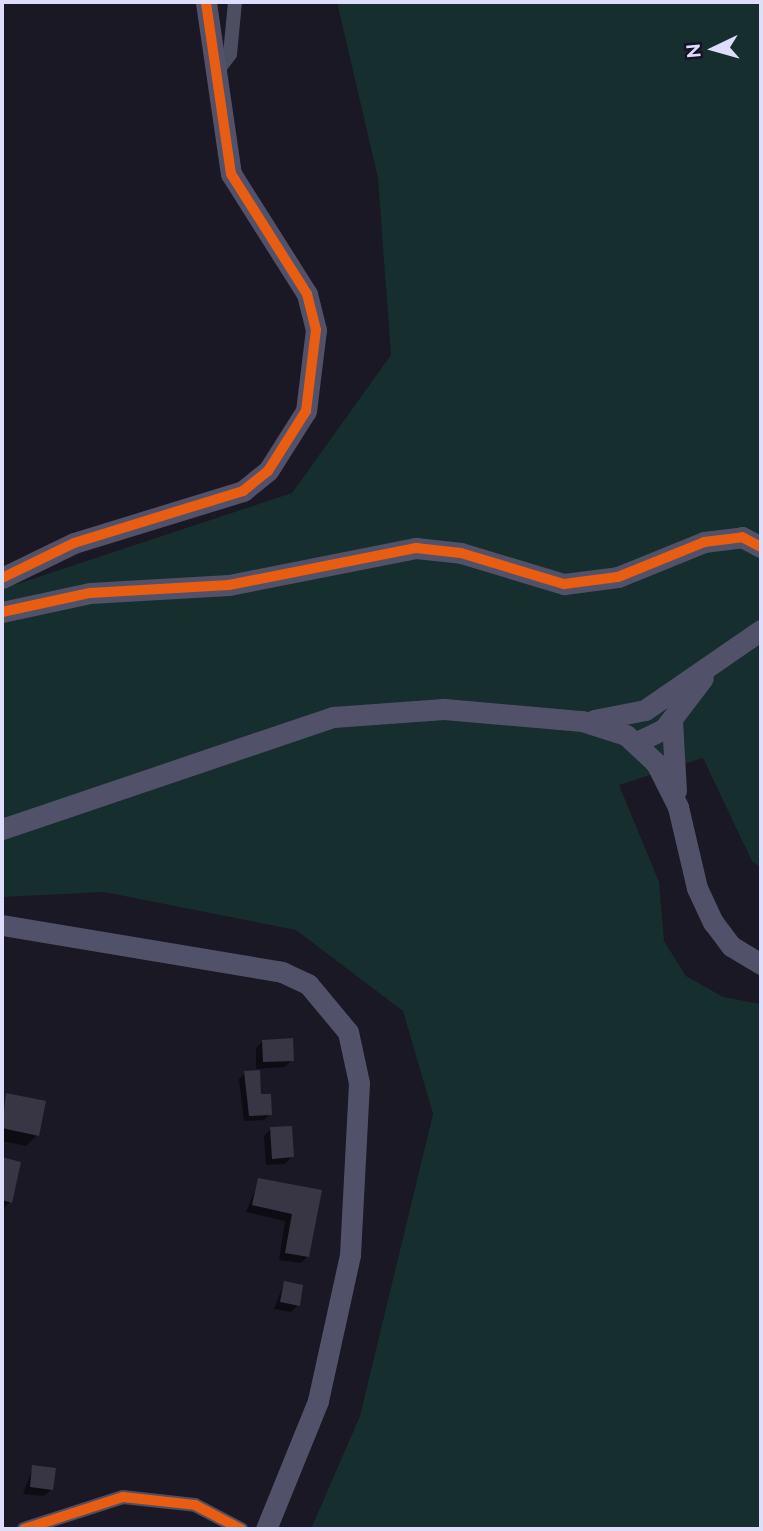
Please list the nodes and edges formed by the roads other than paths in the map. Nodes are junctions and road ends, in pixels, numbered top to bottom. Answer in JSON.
{"nodes":[{"id":1,"x":206,"y":2,"type":"edge"},
{"id":2,"x":235,"y":2,"type":"edge"},
{"id":3,"x":218,"y":70,"type":"junction"},
{"id":4,"x":761,"y":547,"type":"edge"},
{"id":5,"x":2,"y":578,"type":"edge"},
{"id":6,"x":2,"y":612,"type":"edge"},
{"id":7,"x":761,"y":630,"type":"edge"},
{"id":8,"x":709,"y":671,"type":"junction"},
{"id":9,"x":664,"y":698,"type":"junction"},
{"id":10,"x":672,"y":720,"type":"junction"},
{"id":11,"x":582,"y":721,"type":"junction"},
{"id":12,"x":637,"y":742,"type":"junction"},
{"id":13,"x":678,"y":807,"type":"junction"},
{"id":14,"x":2,"y":829,"type":"edge"},
{"id":15,"x":2,"y":925,"type":"edge"},
{"id":16,"x":761,"y":964,"type":"edge"},
{"id":17,"x":24,"y":1529,"type":"edge"},
{"id":18,"x":241,"y":1529,"type":"edge"},
{"id":19,"x":266,"y":1529,"type":"edge"}],
"edges":[{"from":1,"to":3,"type":"main road"},
{"from":2,"to":3,"type":"street"},
{"from":3,"to":5,"type":"main road"},
{"from":4,"to":6,"type":"main road"},
{"from":7,"to":8,"type":"main road"},
{"from":8,"to":9,"type":"main road"},
{"from":8,"to":10,"type":"main road"},
{"from":9,"to":11,"type":"main road"},
{"from":9,"to":12,"type":"main road"},
{"from":10,"to":12,"type":"main road"},
{"from":10,"to":13,"type":"main road"},
{"from":11,"to":12,"type":"main road"},
{"from":11,"to":14,"type":"main road"},
{"from":12,"to":13,"type":"main road"},
{"from":13,"to":16,"type":"main road"},
{"from":15,"to":19,"type":"main road"},
{"from":17,"to":18,"type":"street"}]}
